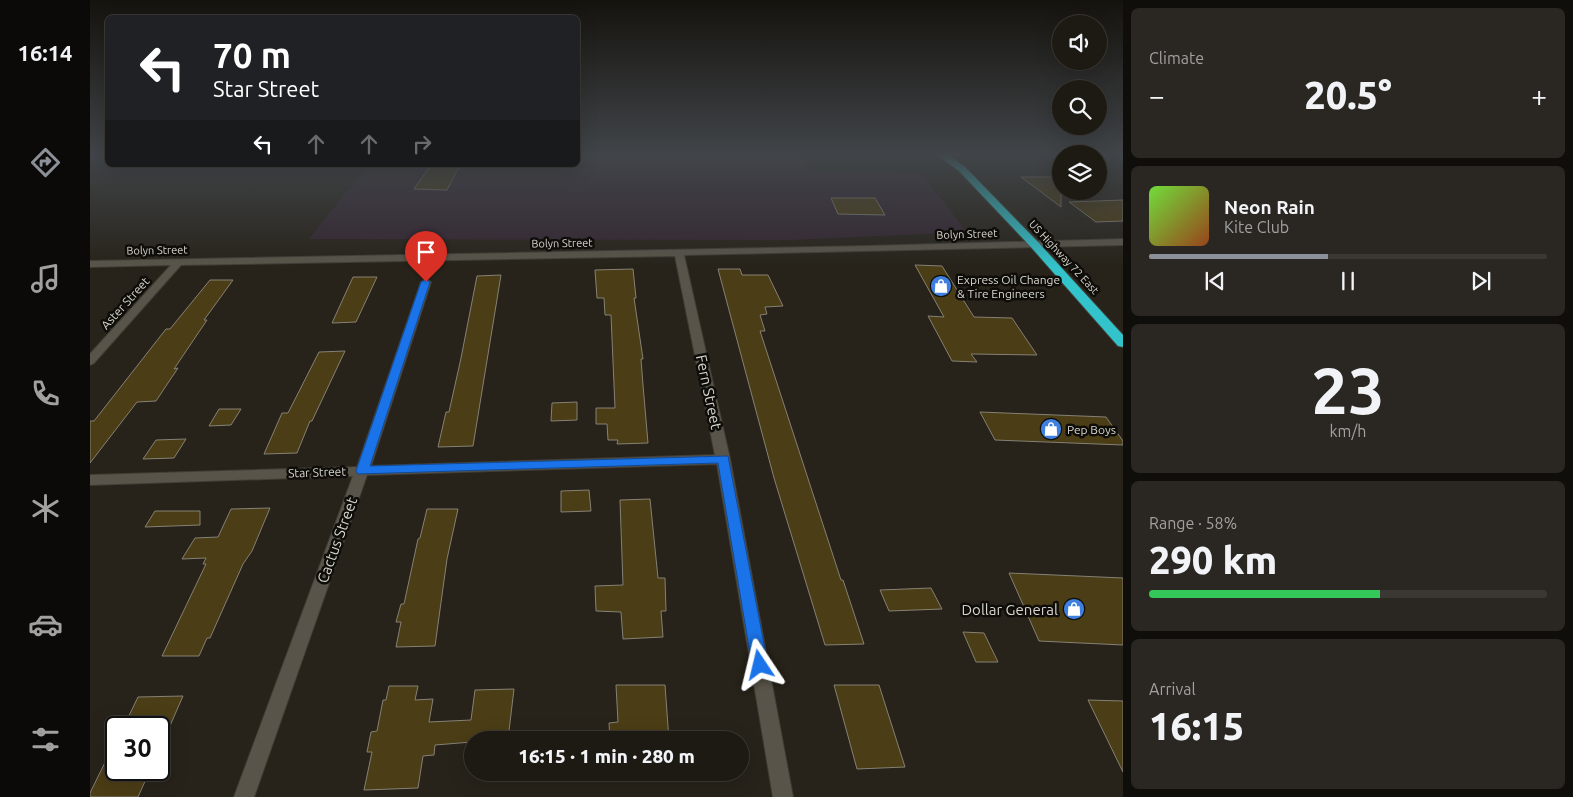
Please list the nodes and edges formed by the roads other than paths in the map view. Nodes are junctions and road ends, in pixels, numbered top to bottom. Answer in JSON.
{"nodes":[{"id":1,"x":984,"y":192,"type":"edge"},
{"id":2,"x":1123,"y":242,"type":"edge"},
{"id":3,"x":1034,"y":244,"type":"junction"},
{"id":4,"x":679,"y":253,"type":"junction"},
{"id":5,"x":179,"y":262,"type":"junction"},
{"id":6,"x":90,"y":264,"type":"edge"},
{"id":7,"x":426,"y":282,"type":"dead end"},
{"id":8,"x":1123,"y":343,"type":"edge"},
{"id":9,"x":90,"y":361,"type":"edge"},
{"id":10,"x":723,"y":459,"type":"junction"},
{"id":11,"x":362,"y":471,"type":"junction"},
{"id":12,"x":90,"y":480,"type":"edge"},
{"id":13,"x":244,"y":797,"type":"edge"},
{"id":14,"x":783,"y":797,"type":"edge"}],
"edges":[{"from":1,"to":3,"type":"highway","name":"US Highway 72 East"},
{"from":2,"to":3,"type":"street","name":"Bolyn Street"},
{"from":3,"to":4,"type":"street","name":"Bolyn Street"},
{"from":3,"to":8,"type":"highway","name":"US Highway 72 East"},
{"from":4,"to":5,"type":"street","name":"Bolyn Street"},
{"from":4,"to":10,"type":"street","name":"Fern Street"},
{"from":5,"to":6,"type":"street","name":"Bolyn Street"},
{"from":5,"to":9,"type":"street","name":"Aster Street"},
{"from":7,"to":11,"type":"street","name":"Cactus Street"},
{"from":10,"to":11,"type":"street","name":"Star Street"},
{"from":10,"to":14,"type":"street","name":"Fern Street"},
{"from":11,"to":12,"type":"street","name":"Star Street"},
{"from":11,"to":13,"type":"street","name":"Cactus Street"}]}
